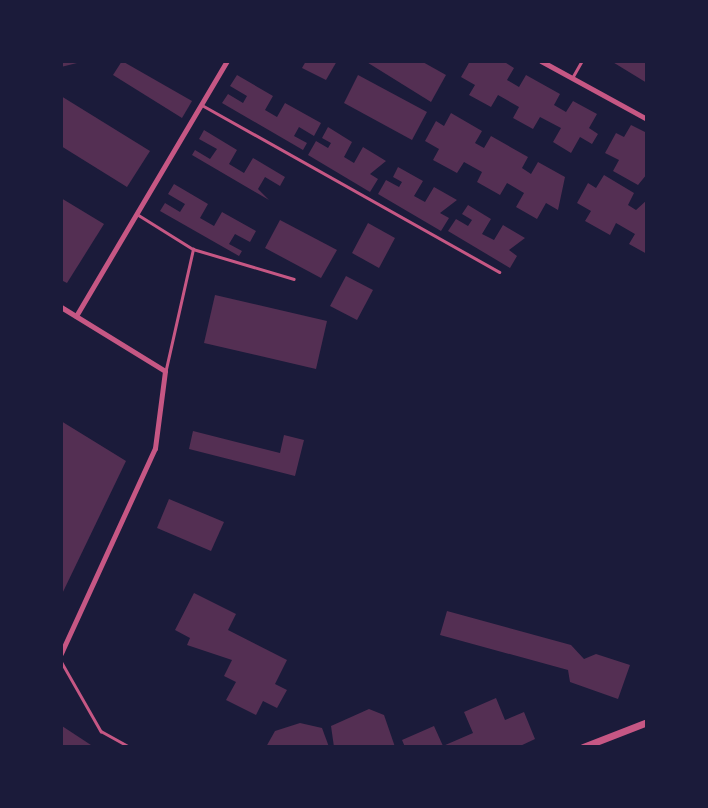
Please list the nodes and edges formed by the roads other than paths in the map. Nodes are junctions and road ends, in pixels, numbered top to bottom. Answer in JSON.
{"nodes":[{"id":1,"x":227,"y":61,"type":"edge"},
{"id":2,"x":541,"y":61,"type":"edge"},
{"id":3,"x":582,"y":61,"type":"edge"},
{"id":4,"x":572,"y":78,"type":"junction"},
{"id":5,"x":202,"y":105,"type":"junction"},
{"id":6,"x":646,"y":116,"type":"edge"},
{"id":7,"x":137,"y":214,"type":"junction"},
{"id":8,"x":193,"y":249,"type":"junction"},
{"id":9,"x":499,"y":272,"type":"dead end"},
{"id":10,"x":294,"y":279,"type":"dead end"},
{"id":11,"x":61,"y":307,"type":"edge"},
{"id":12,"x":76,"y":316,"type":"junction"},
{"id":13,"x":165,"y":371,"type":"junction"},
{"id":14,"x":61,"y":653,"type":"edge"},
{"id":15,"x":61,"y":661,"type":"edge"},
{"id":16,"x":647,"y":722,"type":"edge"},
{"id":17,"x":130,"y":747,"type":"edge"},
{"id":18,"x":583,"y":747,"type":"edge"}],
"edges":[{"from":1,"to":5,"type":"street"},
{"from":2,"to":4,"type":"street"},
{"from":3,"to":4,"type":"lane"},
{"from":4,"to":6,"type":"street"},
{"from":5,"to":7,"type":"street"},
{"from":5,"to":9,"type":"lane"},
{"from":7,"to":8,"type":"lane"},
{"from":7,"to":12,"type":"street"},
{"from":8,"to":10,"type":"lane"},
{"from":8,"to":13,"type":"lane"},
{"from":11,"to":12,"type":"street"},
{"from":12,"to":13,"type":"street"},
{"from":13,"to":14,"type":"street"},
{"from":15,"to":17,"type":"lane"},
{"from":16,"to":18,"type":"street"}]}
